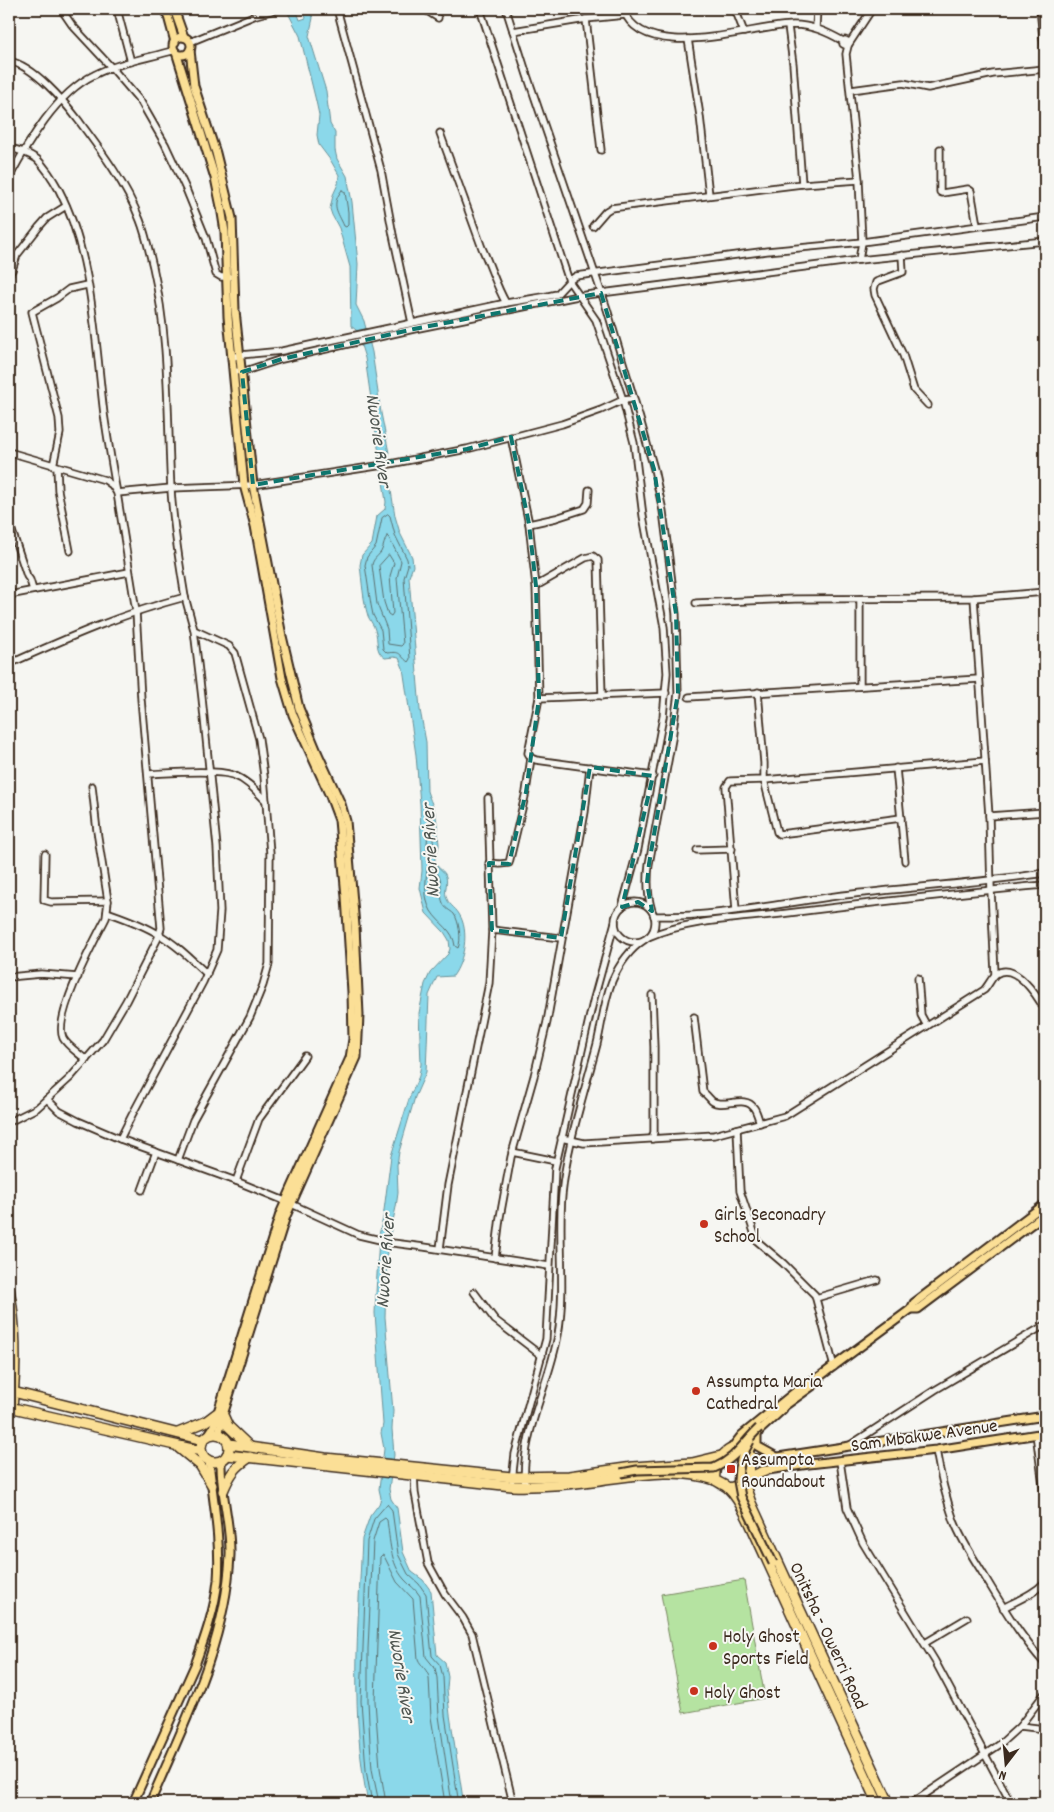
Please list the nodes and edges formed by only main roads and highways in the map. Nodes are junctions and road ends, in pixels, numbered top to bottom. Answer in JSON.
{"nodes":[{"id":1,"x":166,"y":9,"type":"edge"},
{"id":2,"x":174,"y":9,"type":"edge"},
{"id":3,"x":187,"y":40,"type":"junction"},
{"id":4,"x":175,"y":42,"type":"junction"},
{"id":5,"x":190,"y":50,"type":"junction"},
{"id":6,"x":176,"y":51,"type":"junction"},
{"id":7,"x":230,"y":277,"type":"junction"},
{"id":8,"x":236,"y":356,"type":"junction"},
{"id":9,"x":288,"y":1203,"type":"junction"},
{"id":10,"x":1045,"y":1204,"type":"edge"},
{"id":11,"x":1045,"y":1214,"type":"edge"},
{"id":12,"x":9,"y":1290,"type":"edge"},
{"id":13,"x":930,"y":1295,"type":"junction"},
{"id":14,"x":16,"y":1377,"type":"junction"},
{"id":15,"x":819,"y":1377,"type":"junction"},
{"id":16,"x":11,"y":1392,"type":"edge"},
{"id":17,"x":28,"y":1396,"type":"junction"},
{"id":18,"x":790,"y":1404,"type":"junction"},
{"id":19,"x":10,"y":1407,"type":"edge"},
{"id":20,"x":220,"y":1414,"type":"junction"},
{"id":21,"x":1045,"y":1416,"type":"edge"},
{"id":22,"x":133,"y":1422,"type":"junction"},
{"id":23,"x":758,"y":1430,"type":"junction"},
{"id":24,"x":176,"y":1433,"type":"junction"},
{"id":25,"x":1045,"y":1433,"type":"edge"},
{"id":26,"x":130,"y":1434,"type":"junction"},
{"id":27,"x":221,"y":1434,"type":"junction"},
{"id":28,"x":206,"y":1437,"type":"junction"},
{"id":29,"x":229,"y":1444,"type":"junction"},
{"id":30,"x":177,"y":1446,"type":"junction"},
{"id":31,"x":252,"y":1447,"type":"junction"},
{"id":32,"x":731,"y":1450,"type":"junction"},
{"id":33,"x":201,"y":1452,"type":"junction"},
{"id":34,"x":720,"y":1456,"type":"junction"},
{"id":35,"x":750,"y":1456,"type":"junction"},
{"id":36,"x":250,"y":1457,"type":"junction"},
{"id":37,"x":778,"y":1457,"type":"junction"},
{"id":38,"x":224,"y":1458,"type":"junction"},
{"id":39,"x":209,"y":1461,"type":"junction"},
{"id":40,"x":356,"y":1464,"type":"junction"},
{"id":41,"x":765,"y":1471,"type":"junction"},
{"id":42,"x":748,"y":1477,"type":"junction"},
{"id":43,"x":715,"y":1480,"type":"junction"},
{"id":44,"x":524,"y":1482,"type":"junction"},
{"id":45,"x":580,"y":1482,"type":"junction"},
{"id":46,"x":212,"y":1486,"type":"junction"},
{"id":47,"x":728,"y":1488,"type":"junction"},
{"id":48,"x":223,"y":1491,"type":"junction"},
{"id":49,"x":750,"y":1498,"type":"junction"},
{"id":50,"x":800,"y":1609,"type":"junction"},
{"id":51,"x":133,"y":1803,"type":"edge"},
{"id":52,"x":150,"y":1803,"type":"edge"},
{"id":53,"x":878,"y":1803,"type":"edge"},
{"id":54,"x":889,"y":1803,"type":"edge"}],
"edges":[{"from":1,"to":4,"type":"main road"},
{"from":2,"to":3,"type":"main road"},
{"from":3,"to":4,"type":"main road"},
{"from":3,"to":5,"type":"main road"},
{"from":4,"to":6,"type":"main road"},
{"from":5,"to":6,"type":"main road"},
{"from":5,"to":7,"type":"main road"},
{"from":6,"to":7,"type":"main road"},
{"from":7,"to":8,"type":"main road"},
{"from":8,"to":9,"type":"main road"},
{"from":8,"to":9,"type":"main road"},
{"from":9,"to":20,"type":"main road"},
{"from":10,"to":13,"type":"main road"},
{"from":11,"to":13,"type":"main road"},
{"from":12,"to":14,"type":"highway"},
{"from":13,"to":15,"type":"main road"},
{"from":14,"to":16,"type":"highway"},
{"from":14,"to":17,"type":"highway"},
{"from":15,"to":18,"type":"main road"},
{"from":15,"to":32,"type":"main road"},
{"from":16,"to":17,"type":"highway"},
{"from":16,"to":19,"type":"highway"},
{"from":17,"to":22,"type":"highway"},
{"from":18,"to":23,"type":"main road"},
{"from":18,"to":23,"type":"main road"},
{"from":19,"to":26,"type":"highway"},
{"from":20,"to":24,"type":"highway"},
{"from":20,"to":27,"type":"main road"},
{"from":20,"to":28,"type":"main road"},
{"from":20,"to":31,"type":"highway"},
{"from":21,"to":37,"type":"main road","name":"Sam Mbakwe Avenue"},
{"from":22,"to":24,"type":"highway"},
{"from":22,"to":26,"type":"highway"},
{"from":23,"to":35,"type":"main road"},
{"from":23,"to":37,"type":"main road"},
{"from":23,"to":45,"type":"main road","bridge":true},
{"from":23,"to":50,"type":"main road","bridge":true},
{"from":24,"to":28,"type":"highway"},
{"from":25,"to":41,"type":"main road","name":"Sam Mbakwe Avenue"},
{"from":26,"to":30,"type":"highway"},
{"from":27,"to":28,"type":"highway"},
{"from":27,"to":29,"type":"highway"},
{"from":28,"to":33,"type":"highway"},
{"from":29,"to":31,"type":"highway"},
{"from":29,"to":38,"type":"highway"},
{"from":30,"to":33,"type":"highway"},
{"from":30,"to":46,"type":"highway"},
{"from":31,"to":40,"type":"highway"},
{"from":32,"to":34,"type":"highway"},
{"from":32,"to":35,"type":"highway"},
{"from":33,"to":39,"type":"highway"},
{"from":34,"to":43,"type":"highway"},
{"from":34,"to":44,"type":"highway"},
{"from":35,"to":37,"type":"main road","name":"Sam Mbakwe Avenue"},
{"from":35,"to":42,"type":"highway"},
{"from":36,"to":38,"type":"highway"},
{"from":36,"to":40,"type":"highway"},
{"from":36,"to":48,"type":"highway"},
{"from":38,"to":39,"type":"highway"},
{"from":38,"to":48,"type":"main road"},
{"from":39,"to":46,"type":"main road"},
{"from":40,"to":44,"type":"highway"},
{"from":41,"to":42,"type":"main road","name":"Sam Mbakwe Avenue"},
{"from":41,"to":49,"type":"highway"},
{"from":42,"to":47,"type":"highway"},
{"from":42,"to":49,"type":"highway","name":"Onitsha - Owerri Road"},
{"from":43,"to":45,"type":"highway"},
{"from":43,"to":47,"type":"highway"},
{"from":44,"to":45,"type":"highway"},
{"from":46,"to":51,"type":"main road"},
{"from":47,"to":53,"type":"highway","name":"Onitsha - Owerri Road"},
{"from":48,"to":52,"type":"main road"},
{"from":49,"to":50,"type":"highway","name":"Onitsha - Owerri Road"},
{"from":50,"to":54,"type":"highway","name":"Onitsha - Owerri Road"}]}
